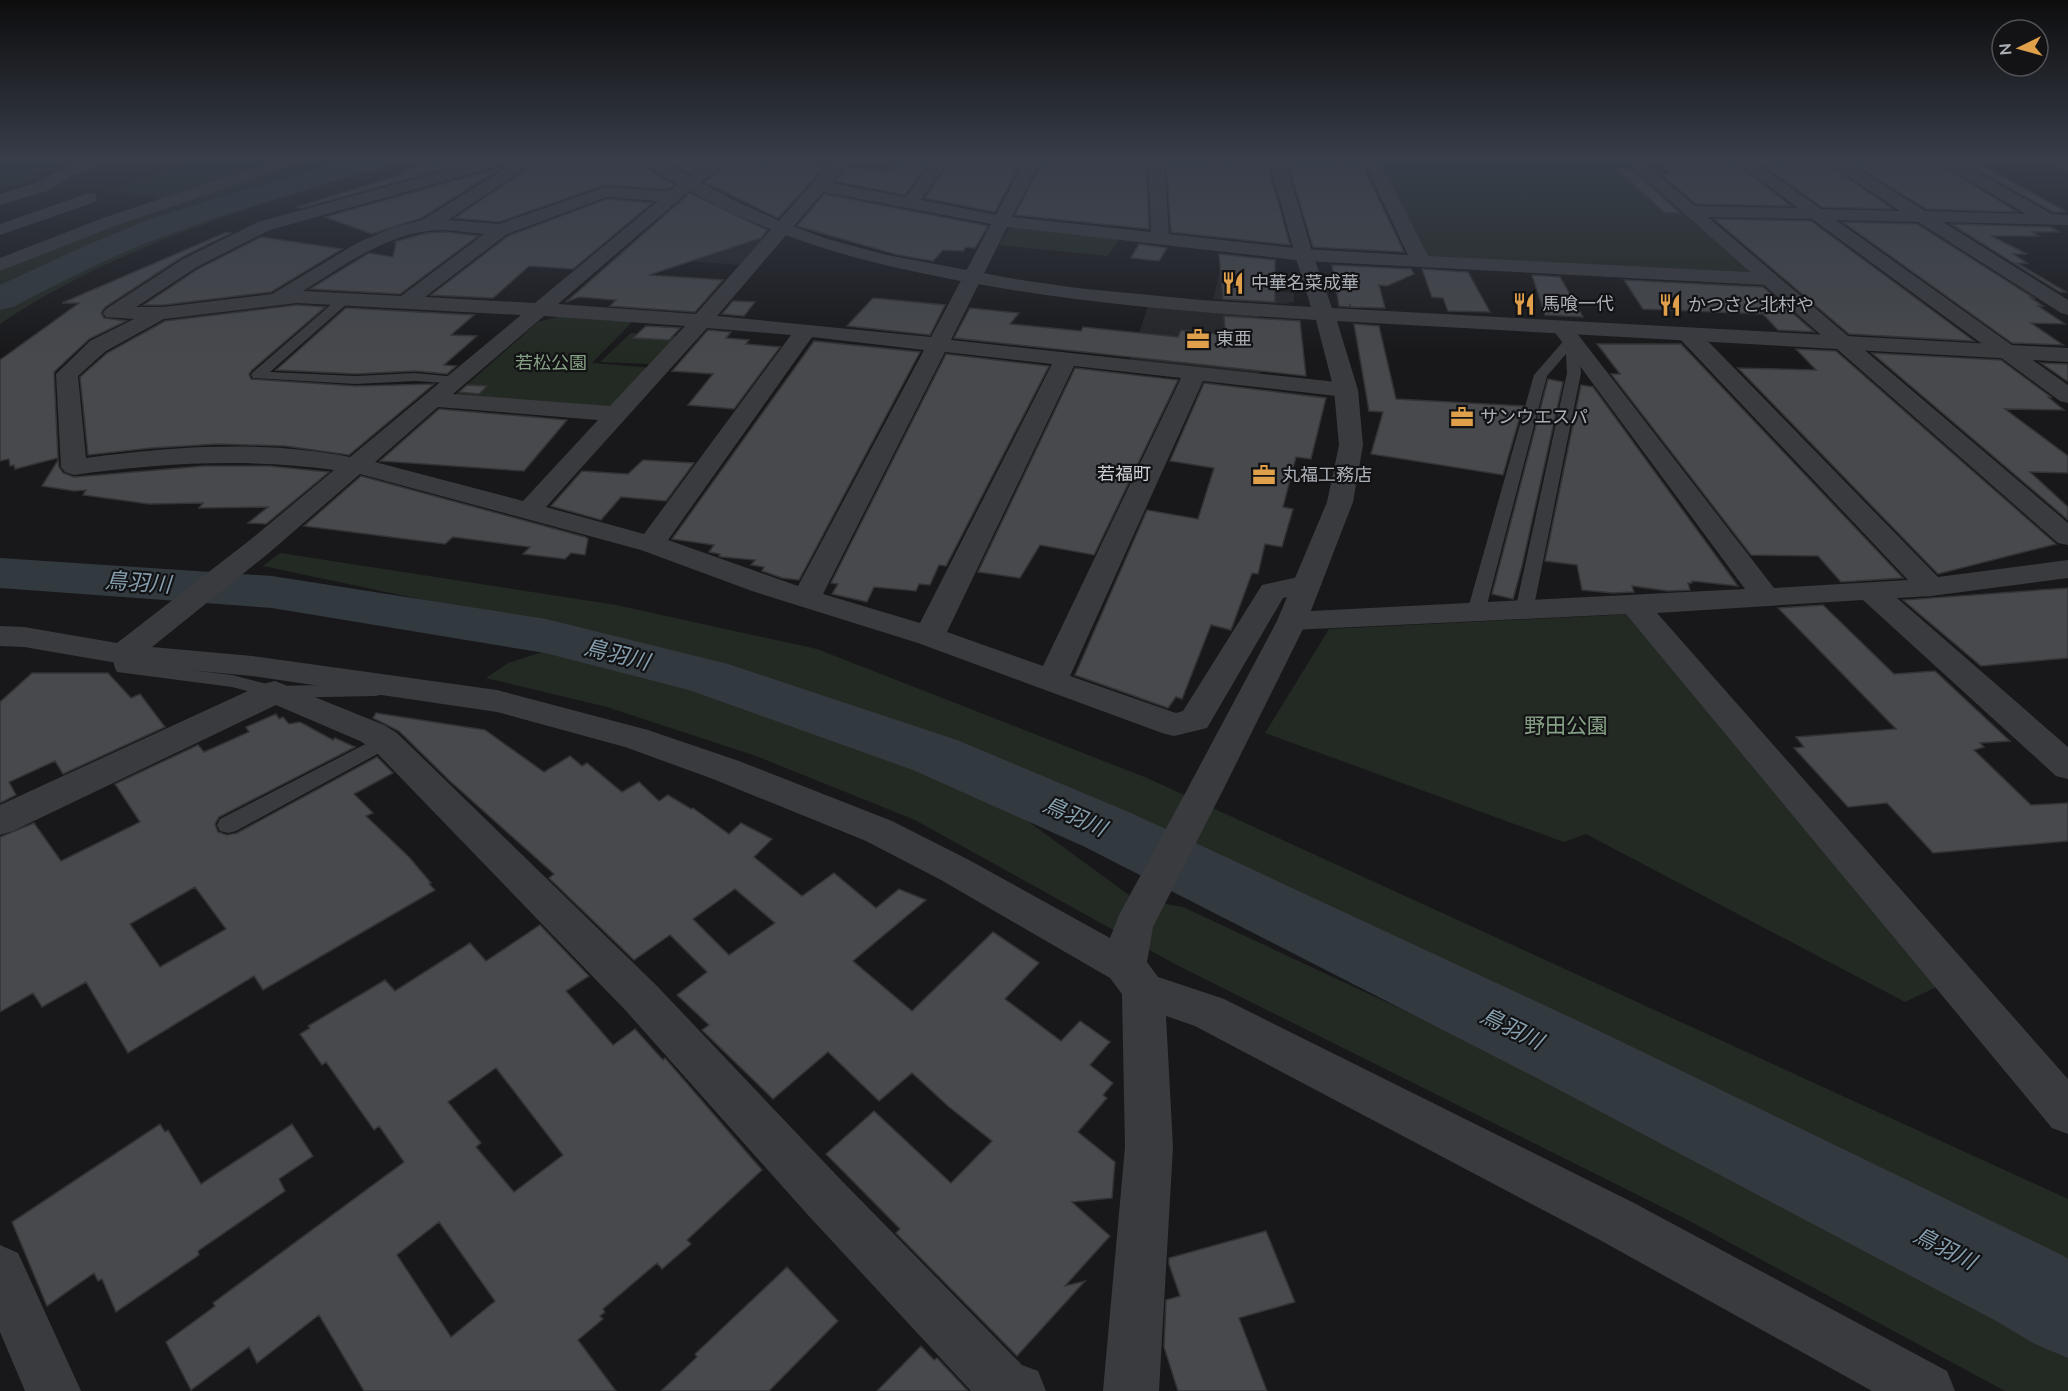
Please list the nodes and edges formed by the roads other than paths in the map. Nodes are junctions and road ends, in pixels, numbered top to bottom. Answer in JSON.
{"nodes":[{"id":1,"x":14,"y":225,"type":"edge"},
{"id":2,"x":101,"y":225,"type":"edge"},
{"id":3,"x":264,"y":225,"type":"edge"},
{"id":4,"x":427,"y":225,"type":"joint"},
{"id":5,"x":515,"y":225,"type":"edge"},
{"id":6,"x":641,"y":225,"type":"edge"},
{"id":7,"x":773,"y":225,"type":"edge"},
{"id":8,"x":784,"y":225,"type":"edge"},
{"id":9,"x":999,"y":225,"type":"edge"},
{"id":10,"x":1036,"y":225,"type":"edge"},
{"id":11,"x":1159,"y":225,"type":"edge"},
{"id":12,"x":1295,"y":225,"type":"edge"},
{"id":13,"x":1403,"y":225,"type":"edge"},
{"id":14,"x":1707,"y":225,"type":"edge"},
{"id":15,"x":1831,"y":225,"type":"edge"},
{"id":16,"x":1934,"y":225,"type":"edge"},
{"id":17,"x":781,"y":228,"type":"junction"},
{"id":18,"x":0,"y":230,"type":"edge"},
{"id":19,"x":501,"y":230,"type":"junction"},
{"id":20,"x":1160,"y":239,"type":"junction"},
{"id":21,"x":1304,"y":255,"type":"junction"},
{"id":22,"x":9,"y":257,"type":"edge"},
{"id":23,"x":1421,"y":261,"type":"junction"},
{"id":24,"x":0,"y":265,"type":"edge"},
{"id":25,"x":970,"y":278,"type":"junction"},
{"id":26,"x":1770,"y":279,"type":"junction"},
{"id":27,"x":278,"y":298,"type":"junction"},
{"id":28,"x":346,"y":298,"type":"junction"},
{"id":29,"x":406,"y":302,"type":"junction"},
{"id":30,"x":541,"y":309,"type":"junction"},
{"id":31,"x":2068,"y":309,"type":"edge"},
{"id":32,"x":163,"y":313,"type":"junction"},
{"id":33,"x":1325,"y":313,"type":"junction"},
{"id":34,"x":702,"y":320,"type":"junction"},
{"id":35,"x":806,"y":330,"type":"junction"},
{"id":36,"x":1567,"y":334,"type":"junction"},
{"id":37,"x":1688,"y":334,"type":"junction"},
{"id":38,"x":1843,"y":342,"type":"junction"},
{"id":39,"x":937,"y":344,"type":"junction"},
{"id":40,"x":2006,"y":351,"type":"junction"},
{"id":41,"x":2068,"y":355,"type":"edge"},
{"id":42,"x":1066,"y":359,"type":"junction"},
{"id":43,"x":1195,"y":373,"type":"junction"},
{"id":44,"x":456,"y":381,"type":"junction"},
{"id":45,"x":1346,"y":390,"type":"junction"},
{"id":46,"x":2068,"y":396,"type":"edge"},
{"id":47,"x":433,"y":400,"type":"junction"},
{"id":48,"x":616,"y":414,"type":"junction"},
{"id":49,"x":356,"y":464,"type":"junction"},
{"id":50,"x":529,"y":510,"type":"junction"},
{"id":51,"x":2068,"y":537,"type":"edge"},
{"id":52,"x":651,"y":544,"type":"junction"},
{"id":53,"x":2068,"y":569,"type":"edge"},
{"id":54,"x":1307,"y":584,"type":"junction"},
{"id":55,"x":1931,"y":587,"type":"junction"},
{"id":56,"x":1871,"y":591,"type":"junction"},
{"id":57,"x":807,"y":597,"type":"junction"},
{"id":58,"x":1766,"y":597,"type":"junction"},
{"id":59,"x":1634,"y":605,"type":"junction"},
{"id":60,"x":1524,"y":611,"type":"junction"},
{"id":61,"x":1476,"y":612,"type":"junction"},
{"id":62,"x":1292,"y":621,"type":"junction"},
{"id":63,"x":0,"y":636,"type":"edge"},
{"id":64,"x":929,"y":636,"type":"junction"},
{"id":65,"x":127,"y":651,"type":"junction"},
{"id":66,"x":1052,"y":680,"type":"junction"},
{"id":67,"x":394,"y":687,"type":"junction"},
{"id":68,"x":275,"y":692,"type":"junction"},
{"id":69,"x":385,"y":741,"type":"junction"},
{"id":70,"x":2068,"y":767,"type":"edge"},
{"id":71,"x":0,"y":821,"type":"edge"},
{"id":72,"x":228,"y":825,"type":"dead end"},
{"id":73,"x":1134,"y":961,"type":"junction"},
{"id":74,"x":2068,"y":1113,"type":"edge"},
{"id":75,"x":0,"y":1271,"type":"edge"},
{"id":76,"x":52,"y":1391,"type":"edge"},
{"id":77,"x":1018,"y":1391,"type":"edge"},
{"id":78,"x":1131,"y":1391,"type":"edge"},
{"id":79,"x":1927,"y":1391,"type":"edge"}],
"edges":[{"from":1,"to":18,"type":"street"},
{"from":2,"to":22,"type":"street"},
{"from":3,"to":32,"type":"street"},
{"from":4,"to":19,"type":"street"},
{"from":4,"to":27,"type":"street"},
{"from":5,"to":19,"type":"street"},
{"from":6,"to":30,"type":"street"},
{"from":7,"to":17,"type":"street"},
{"from":8,"to":17,"type":"street"},
{"from":9,"to":25,"type":"street"},
{"from":10,"to":20,"type":"street"},
{"from":11,"to":20,"type":"street"},
{"from":12,"to":21,"type":"street"},
{"from":13,"to":23,"type":"street"},
{"from":14,"to":26,"type":"street"},
{"from":15,"to":40,"type":"street"},
{"from":16,"to":31,"type":"street"},
{"from":17,"to":25,"type":"street"},
{"from":17,"to":34,"type":"street"},
{"from":19,"to":29,"type":"street"},
{"from":20,"to":21,"type":"street"},
{"from":21,"to":23,"type":"street"},
{"from":21,"to":33,"type":"street"},
{"from":22,"to":24,"type":"street"},
{"from":23,"to":26,"type":"street"},
{"from":25,"to":33,"type":"street"},
{"from":25,"to":39,"type":"street"},
{"from":26,"to":38,"type":"street"},
{"from":27,"to":28,"type":"street"},
{"from":27,"to":32,"type":"street"},
{"from":28,"to":29,"type":"street"},
{"from":28,"to":44,"type":"lane"},
{"from":29,"to":30,"type":"street"},
{"from":30,"to":34,"type":"street"},
{"from":30,"to":44,"type":"street"},
{"from":32,"to":49,"type":"street"},
{"from":33,"to":36,"type":"street"},
{"from":33,"to":45,"type":"street"},
{"from":34,"to":35,"type":"street"},
{"from":34,"to":48,"type":"street"},
{"from":35,"to":39,"type":"street"},
{"from":35,"to":52,"type":"street"},
{"from":36,"to":37,"type":"street"},
{"from":36,"to":58,"type":"street"},
{"from":36,"to":60,"type":"lane"},
{"from":36,"to":61,"type":"lane"},
{"from":37,"to":38,"type":"street"},
{"from":37,"to":55,"type":"street"},
{"from":38,"to":40,"type":"street"},
{"from":38,"to":51,"type":"street"},
{"from":39,"to":42,"type":"street"},
{"from":39,"to":57,"type":"street"},
{"from":40,"to":41,"type":"street"},
{"from":40,"to":46,"type":"street"},
{"from":42,"to":43,"type":"street"},
{"from":42,"to":64,"type":"street"},
{"from":43,"to":45,"type":"street"},
{"from":43,"to":66,"type":"street"},
{"from":44,"to":47,"type":"street"},
{"from":45,"to":54,"type":"street"},
{"from":47,"to":48,"type":"street"},
{"from":47,"to":49,"type":"street"},
{"from":48,"to":50,"type":"street"},
{"from":49,"to":50,"type":"street"},
{"from":49,"to":65,"type":"street"},
{"from":50,"to":52,"type":"street"},
{"from":52,"to":57,"type":"street"},
{"from":53,"to":55,"type":"street"},
{"from":54,"to":62,"type":"street"},
{"from":54,"to":66,"type":"street"},
{"from":55,"to":56,"type":"street"},
{"from":56,"to":58,"type":"street"},
{"from":56,"to":70,"type":"street"},
{"from":57,"to":64,"type":"street"},
{"from":58,"to":59,"type":"street"},
{"from":59,"to":60,"type":"street"},
{"from":59,"to":74,"type":"street"},
{"from":60,"to":61,"type":"street"},
{"from":61,"to":62,"type":"street"},
{"from":62,"to":73,"type":"street"},
{"from":63,"to":65,"type":"street"},
{"from":64,"to":66,"type":"street"},
{"from":65,"to":67,"type":"street"},
{"from":65,"to":68,"type":"lane"},
{"from":67,"to":68,"type":"lane"},
{"from":67,"to":73,"type":"street"},
{"from":68,"to":69,"type":"street"},
{"from":68,"to":71,"type":"street"},
{"from":69,"to":72,"type":"lane"},
{"from":69,"to":77,"type":"street"},
{"from":73,"to":78,"type":"street"},
{"from":73,"to":79,"type":"street"},
{"from":75,"to":76,"type":"street"}]}
